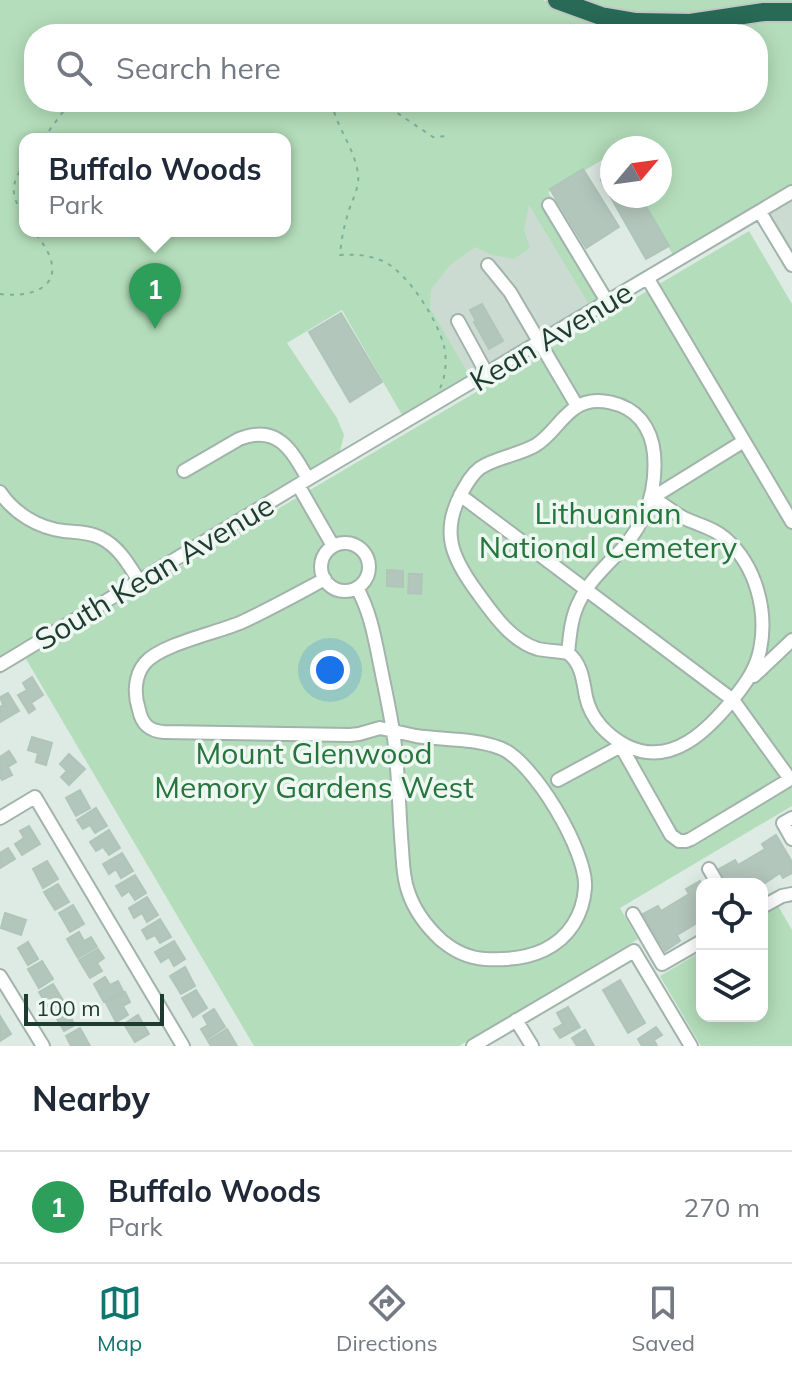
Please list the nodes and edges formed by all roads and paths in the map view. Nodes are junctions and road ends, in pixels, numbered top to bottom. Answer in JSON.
{"nodes":[{"id":1,"x":557,"y":0,"type":"edge"},
{"id":2,"x":792,"y":12,"type":"edge"},
{"id":3,"x":63,"y":112,"type":"edge"},
{"id":4,"x":334,"y":112,"type":"edge"},
{"id":5,"x":396,"y":112,"type":"edge"},
{"id":6,"x":47,"y":133,"type":"edge"},
{"id":7,"x":447,"y":136,"type":"dead end"},
{"id":8,"x":19,"y":172,"type":"edge"},
{"id":9,"x":792,"y":192,"type":"edge"},
{"id":10,"x":549,"y":205,"type":"dead end"},
{"id":11,"x":19,"y":206,"type":"edge"},
{"id":12,"x":760,"y":212,"type":"junction"},
{"id":13,"x":38,"y":237,"type":"edge"},
{"id":14,"x":488,"y":265,"type":"dead end"},
{"id":15,"x":792,"y":265,"type":"edge"},
{"id":16,"x":648,"y":279,"type":"junction"},
{"id":17,"x":0,"y":294,"type":"edge"},
{"id":18,"x":608,"y":303,"type":"junction"},
{"id":19,"x":458,"y":321,"type":"dead end"},
{"id":20,"x":540,"y":342,"type":"junction"},
{"id":21,"x":487,"y":374,"type":"junction"},
{"id":22,"x":577,"y":406,"type":"junction"},
{"id":23,"x":431,"y":407,"type":"junction"},
{"id":24,"x":744,"y":441,"type":"junction"},
{"id":25,"x":184,"y":471,"type":"dead end"},
{"id":26,"x":303,"y":482,"type":"junction"},
{"id":27,"x":0,"y":492,"type":"edge"},
{"id":28,"x":460,"y":495,"type":"junction"},
{"id":29,"x":652,"y":498,"type":"junction"},
{"id":30,"x":792,"y":522,"type":"edge"},
{"id":31,"x":333,"y":546,"type":"junction"},
{"id":32,"x":325,"y":579,"type":"junction"},
{"id":33,"x":139,"y":581,"type":"junction"},
{"id":34,"x":357,"y":588,"type":"junction"},
{"id":35,"x":585,"y":590,"type":"junction"},
{"id":36,"x":792,"y":640,"type":"edge"},
{"id":37,"x":568,"y":653,"type":"junction"},
{"id":38,"x":0,"y":665,"type":"edge"},
{"id":39,"x":745,"y":684,"type":"junction"},
{"id":40,"x":733,"y":700,"type":"junction"},
{"id":41,"x":393,"y":730,"type":"junction"},
{"id":42,"x":619,"y":744,"type":"junction"},
{"id":43,"x":791,"y":778,"type":"edge"},
{"id":44,"x":558,"y":780,"type":"dead end"},
{"id":45,"x":0,"y":818,"type":"edge"},
{"id":46,"x":792,"y":818,"type":"edge"},
{"id":47,"x":792,"y":839,"type":"edge"},
{"id":48,"x":709,"y":869,"type":"dead end"},
{"id":49,"x":714,"y":878,"type":"edge"},
{"id":50,"x":792,"y":894,"type":"edge"},
{"id":51,"x":768,"y":904,"type":"edge"},
{"id":52,"x":633,"y":914,"type":"dead end"},
{"id":53,"x":696,"y":944,"type":"edge"},
{"id":54,"x":0,"y":976,"type":"edge"},
{"id":55,"x":516,"y":1020,"type":"junction"},
{"id":56,"x":43,"y":1046,"type":"edge"},
{"id":57,"x":183,"y":1046,"type":"edge"},
{"id":58,"x":473,"y":1046,"type":"edge"},
{"id":59,"x":532,"y":1046,"type":"edge"},
{"id":60,"x":691,"y":1046,"type":"edge"}],
"edges":[{"from":1,"to":2,"type":"highway"},
{"from":3,"to":6,"type":"path"},
{"from":4,"to":23,"type":"path"},
{"from":5,"to":7,"type":"path"},
{"from":8,"to":11,"type":"path"},
{"from":9,"to":12,"type":"street","name":"Kean Avenue"},
{"from":10,"to":18,"type":"street"},
{"from":12,"to":15,"type":"street"},
{"from":12,"to":16,"type":"street","name":"Kean Avenue"},
{"from":13,"to":17,"type":"path"},
{"from":14,"to":20,"type":"street"},
{"from":16,"to":18,"type":"street","name":"Kean Avenue"},
{"from":16,"to":24,"type":"street"},
{"from":18,"to":20,"type":"street","name":"Kean Avenue"},
{"from":19,"to":21,"type":"street"},
{"from":20,"to":21,"type":"street","name":"Kean Avenue"},
{"from":20,"to":22,"type":"street"},
{"from":21,"to":23,"type":"street","name":"Kean Avenue"},
{"from":22,"to":28,"type":"street"},
{"from":22,"to":29,"type":"street"},
{"from":23,"to":26,"type":"street","name":"Kean Avenue"},
{"from":24,"to":29,"type":"street"},
{"from":24,"to":30,"type":"street"},
{"from":25,"to":26,"type":"street"},
{"from":26,"to":31,"type":"street"},
{"from":26,"to":33,"type":"street","name":"South Kean Avenue"},
{"from":27,"to":33,"type":"street"},
{"from":28,"to":35,"type":"street"},
{"from":28,"to":37,"type":"street"},
{"from":29,"to":35,"type":"street"},
{"from":29,"to":39,"type":"street"},
{"from":31,"to":32,"type":"street"},
{"from":31,"to":34,"type":"street"},
{"from":32,"to":34,"type":"street"},
{"from":32,"to":41,"type":"street"},
{"from":33,"to":38,"type":"street","name":"South Kean Avenue"},
{"from":34,"to":41,"type":"street"},
{"from":35,"to":37,"type":"street"},
{"from":35,"to":40,"type":"street"},
{"from":36,"to":39,"type":"street"},
{"from":37,"to":42,"type":"street"},
{"from":39,"to":40,"type":"street"},
{"from":40,"to":42,"type":"street"},
{"from":40,"to":43,"type":"street"},
{"from":41,"to":41,"type":"street"},
{"from":42,"to":43,"type":"street"},
{"from":42,"to":44,"type":"street"},
{"from":45,"to":57,"type":"street"},
{"from":46,"to":47,"type":"street"},
{"from":48,"to":49,"type":"street"},
{"from":50,"to":51,"type":"street"},
{"from":52,"to":53,"type":"street"},
{"from":54,"to":56,"type":"street"},
{"from":55,"to":58,"type":"street"},
{"from":55,"to":59,"type":"street"},
{"from":55,"to":60,"type":"street"}]}
